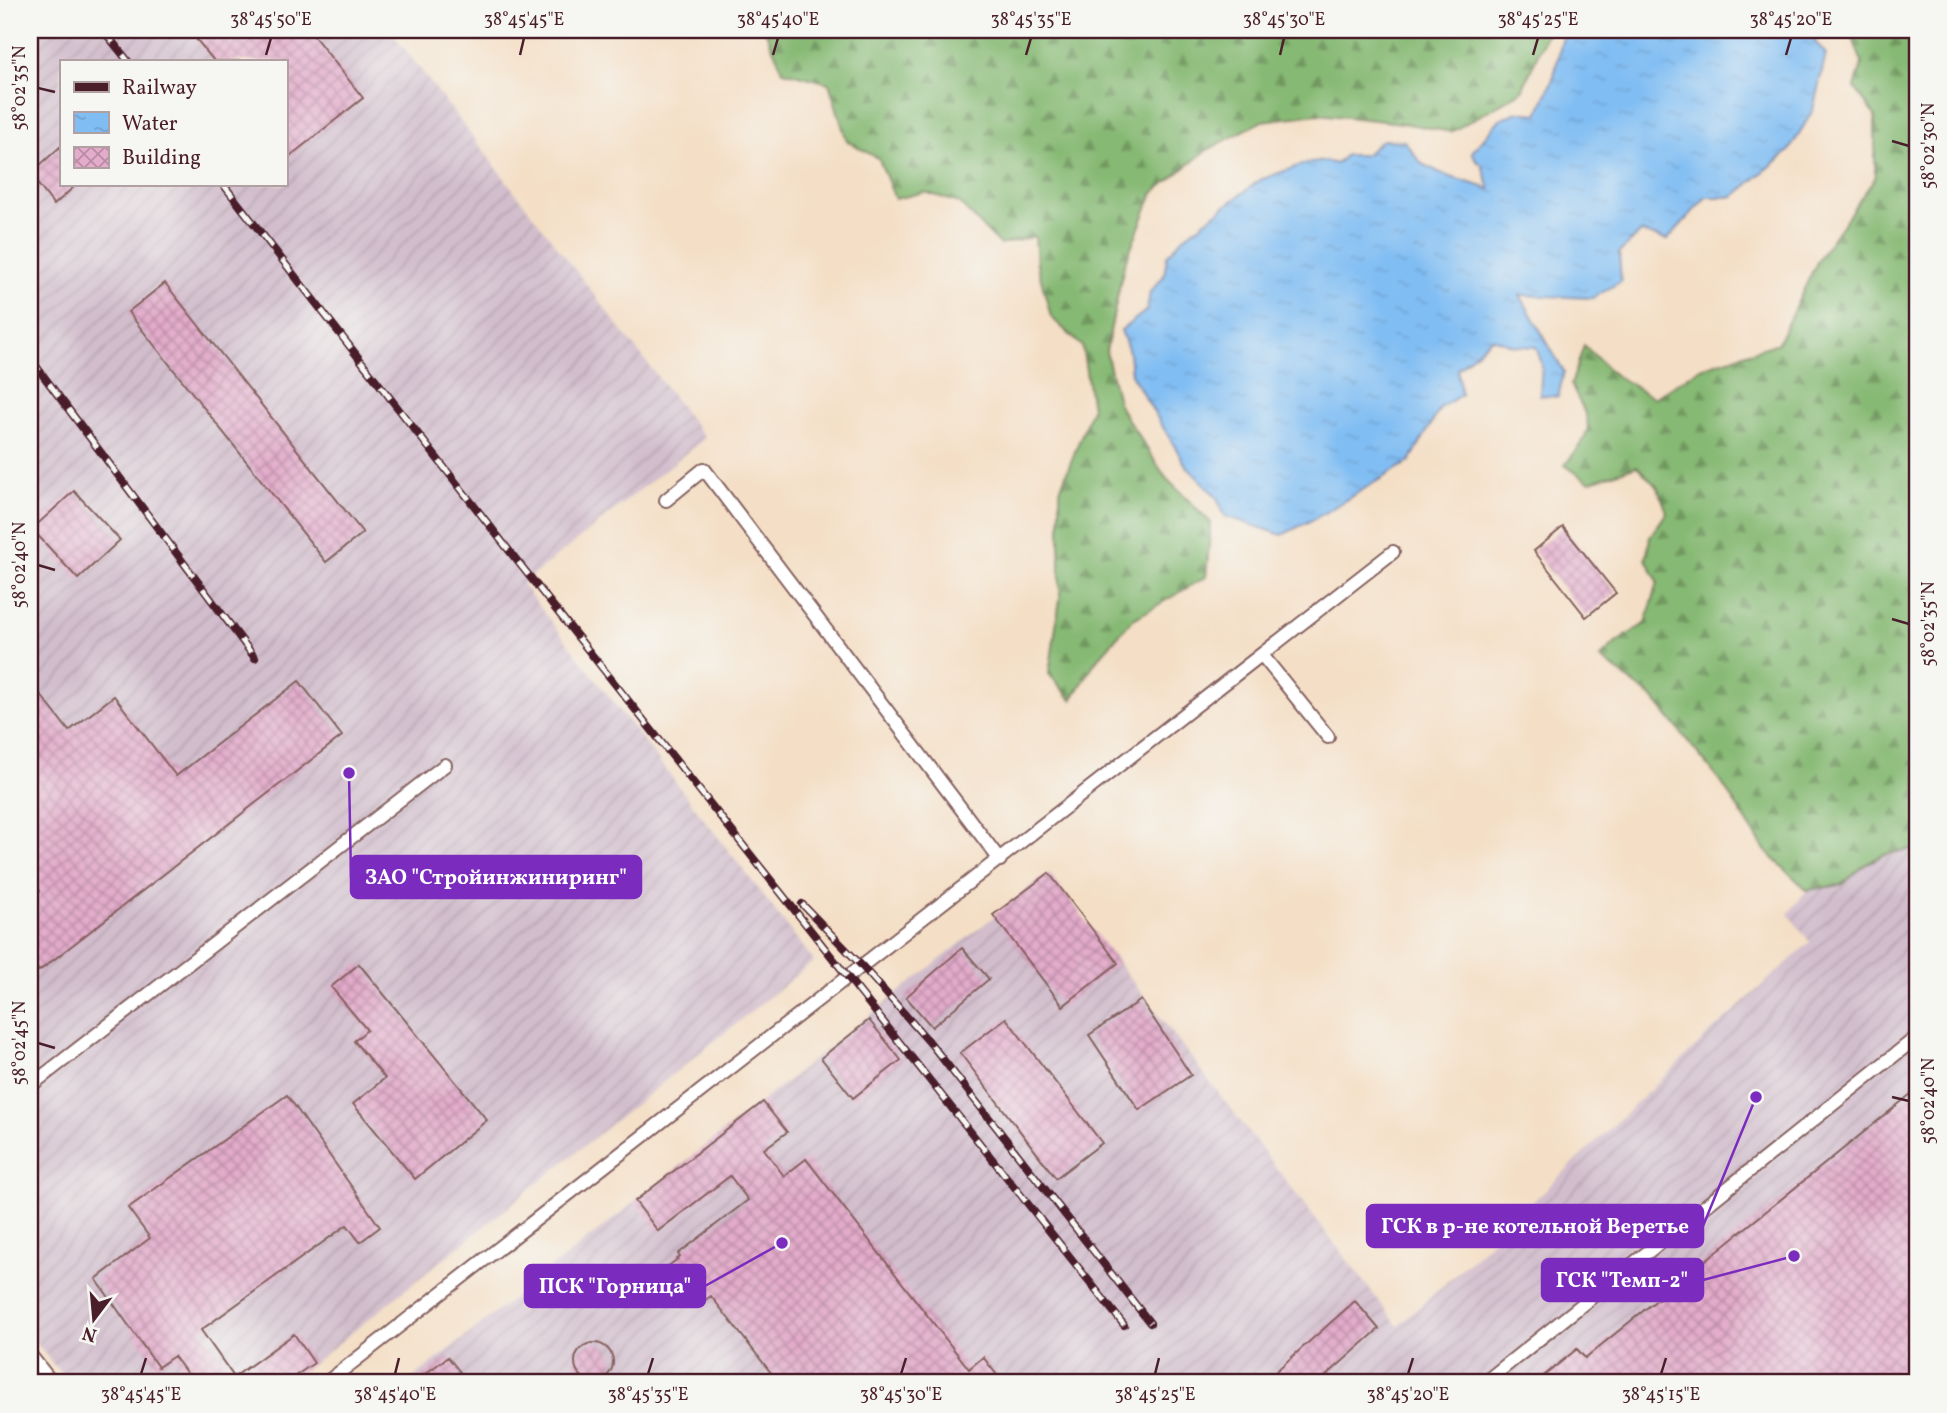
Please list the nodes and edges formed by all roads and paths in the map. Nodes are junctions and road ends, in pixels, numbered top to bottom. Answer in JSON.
{"nodes":[{"id":1,"x":666,"y":500,"type":"dead end"},
{"id":2,"x":1394,"y":552,"type":"dead end"},
{"id":3,"x":1262,"y":655,"type":"junction"},
{"id":4,"x":1328,"y":737,"type":"dead end"},
{"id":5,"x":446,"y":765,"type":"dead end"},
{"id":6,"x":1000,"y":860,"type":"junction"},
{"id":7,"x":1917,"y":1037,"type":"edge"},
{"id":8,"x":30,"y":1086,"type":"edge"},
{"id":9,"x":30,"y":1356,"type":"edge"},
{"id":10,"x":52,"y":1383,"type":"edge"},
{"id":11,"x":326,"y":1383,"type":"edge"},
{"id":12,"x":1484,"y":1383,"type":"edge"}],
"edges":[{"from":1,"to":6,"type":"lane"},
{"from":2,"to":3,"type":"lane"},
{"from":3,"to":4,"type":"lane"},
{"from":3,"to":6,"type":"lane"},
{"from":5,"to":8,"type":"lane"},
{"from":6,"to":11,"type":"lane"},
{"from":7,"to":12,"type":"lane"},
{"from":9,"to":10,"type":"lane"}]}
